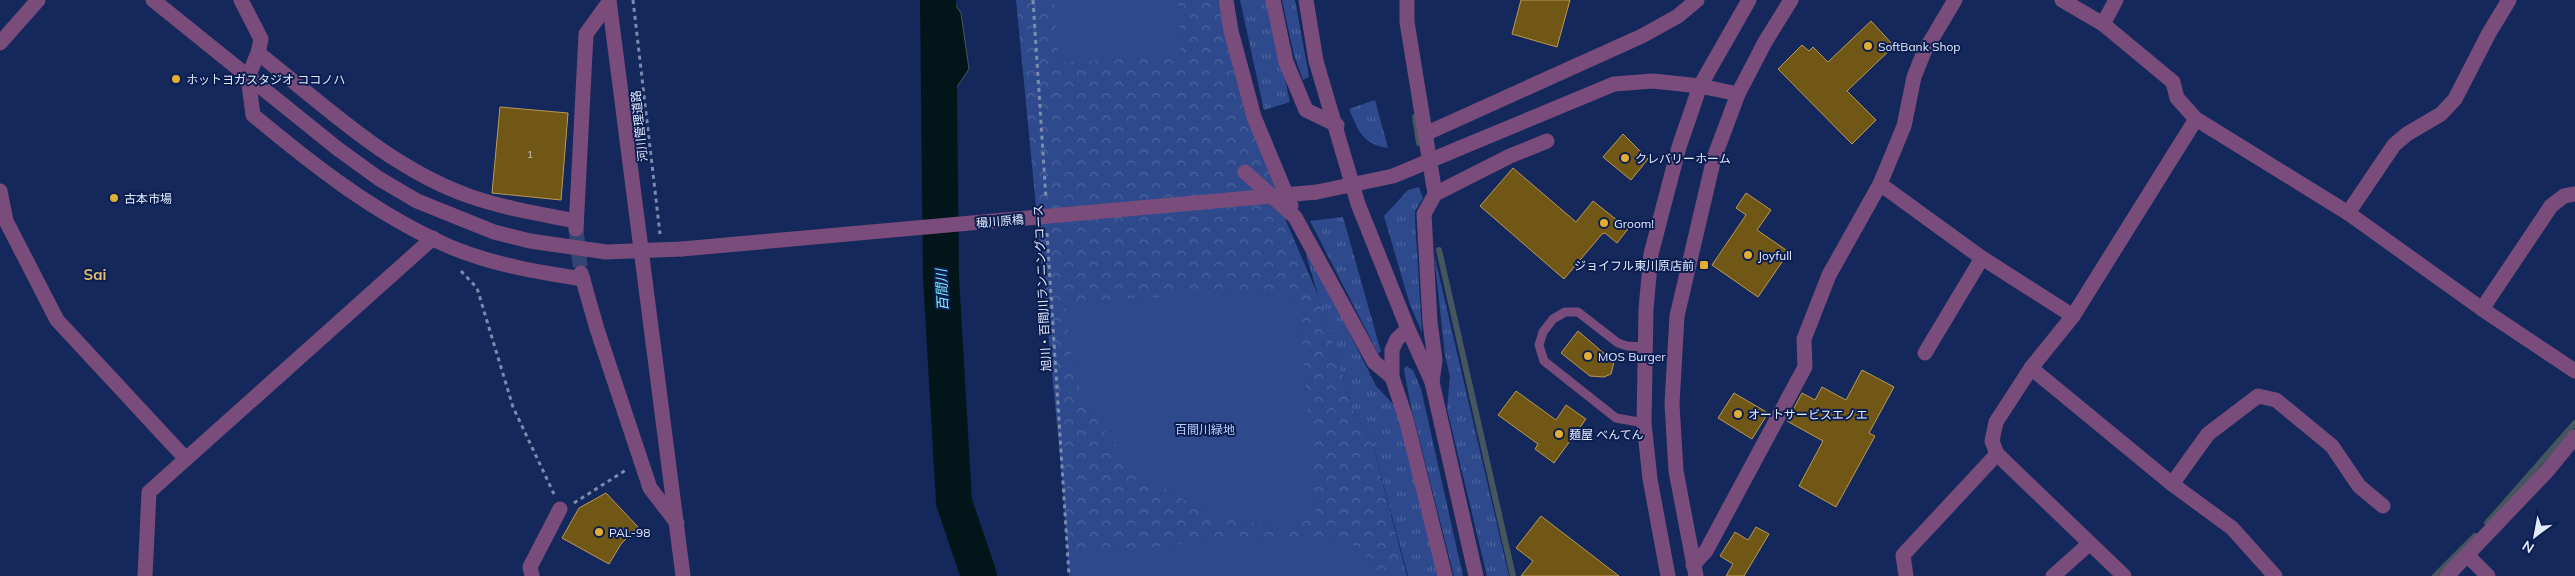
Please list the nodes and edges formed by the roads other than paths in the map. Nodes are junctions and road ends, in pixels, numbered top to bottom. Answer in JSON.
{"nodes":[{"id":1,"x":38,"y":0,"type":"edge"},
{"id":2,"x":153,"y":0,"type":"edge"},
{"id":3,"x":240,"y":0,"type":"edge"},
{"id":4,"x":1226,"y":0,"type":"edge"},
{"id":5,"x":1274,"y":0,"type":"edge"},
{"id":6,"x":1306,"y":0,"type":"edge"},
{"id":7,"x":1407,"y":0,"type":"edge"},
{"id":8,"x":1698,"y":0,"type":"edge"},
{"id":9,"x":1749,"y":0,"type":"edge"},
{"id":10,"x":1791,"y":0,"type":"edge"},
{"id":11,"x":1955,"y":0,"type":"edge"},
{"id":12,"x":2062,"y":0,"type":"edge"},
{"id":13,"x":2116,"y":0,"type":"edge"},
{"id":14,"x":2509,"y":0,"type":"edge"},
{"id":15,"x":609,"y":1,"type":"edge"},
{"id":16,"x":2103,"y":24,"type":"junction"},
{"id":17,"x":0,"y":43,"type":"edge"},
{"id":18,"x":258,"y":53,"type":"junction"},
{"id":19,"x":248,"y":77,"type":"junction"},
{"id":20,"x":1700,"y":86,"type":"junction"},
{"id":21,"x":1738,"y":94,"type":"junction"},
{"id":22,"x":2196,"y":119,"type":"junction"},
{"id":23,"x":1337,"y":125,"type":"junction"},
{"id":24,"x":1425,"y":134,"type":"junction"},
{"id":25,"x":1547,"y":141,"type":"dead end"},
{"id":26,"x":1245,"y":172,"type":"dead end"},
{"id":27,"x":1880,"y":184,"type":"junction"},
{"id":28,"x":1352,"y":186,"type":"junction"},
{"id":29,"x":0,"y":191,"type":"edge"},
{"id":30,"x":1435,"y":194,"type":"junction"},
{"id":31,"x":2575,"y":194,"type":"edge"},
{"id":32,"x":2348,"y":213,"type":"junction"},
{"id":33,"x":1295,"y":216,"type":"junction"},
{"id":34,"x":433,"y":238,"type":"junction"},
{"id":35,"x":641,"y":251,"type":"junction"},
{"id":36,"x":1982,"y":258,"type":"junction"},
{"id":37,"x":2482,"y":308,"type":"junction"},
{"id":38,"x":2073,"y":316,"type":"junction"},
{"id":39,"x":1408,"y":329,"type":"junction"},
{"id":40,"x":1645,"y":347,"type":"junction"},
{"id":41,"x":1925,"y":353,"type":"dead end"},
{"id":42,"x":2031,"y":368,"type":"junction"},
{"id":43,"x":2575,"y":371,"type":"edge"},
{"id":44,"x":1392,"y":377,"type":"junction"},
{"id":45,"x":1432,"y":382,"type":"junction"},
{"id":46,"x":1644,"y":422,"type":"junction"},
{"id":47,"x":2575,"y":437,"type":"edge"},
{"id":48,"x":1997,"y":454,"type":"junction"},
{"id":49,"x":186,"y":459,"type":"junction"},
{"id":50,"x":2172,"y":484,"type":"junction"},
{"id":51,"x":2383,"y":506,"type":"dead end"},
{"id":52,"x":560,"y":509,"type":"road end"},
{"id":53,"x":677,"y":524,"type":"junction"},
{"id":54,"x":2089,"y":544,"type":"junction"},
{"id":55,"x":2468,"y":556,"type":"junction"},
{"id":56,"x":1695,"y":571,"type":"edge"},
{"id":57,"x":145,"y":576,"type":"edge"},
{"id":58,"x":532,"y":576,"type":"edge"},
{"id":59,"x":683,"y":576,"type":"edge"},
{"id":60,"x":1445,"y":576,"type":"edge"},
{"id":61,"x":1476,"y":576,"type":"edge"},
{"id":62,"x":1668,"y":576,"type":"edge"},
{"id":63,"x":1906,"y":576,"type":"edge"},
{"id":64,"x":2053,"y":576,"type":"edge"},
{"id":65,"x":2124,"y":576,"type":"edge"},
{"id":66,"x":2276,"y":576,"type":"edge"},
{"id":67,"x":2447,"y":576,"type":"edge"},
{"id":68,"x":2488,"y":576,"type":"edge"}],
"edges":[{"from":1,"to":17,"type":"street"},
{"from":2,"to":19,"type":"street","name":"穝川原橋"},
{"from":3,"to":18,"type":"street"},
{"from":4,"to":33,"type":"street"},
{"from":5,"to":23,"type":"street"},
{"from":6,"to":23,"type":"street"},
{"from":7,"to":24,"type":"street"},
{"from":8,"to":24,"type":"street"},
{"from":9,"to":20,"type":"street"},
{"from":10,"to":21,"type":"street"},
{"from":11,"to":27,"type":"street"},
{"from":12,"to":16,"type":"street"},
{"from":13,"to":16,"type":"street"},
{"from":14,"to":32,"type":"street"},
{"from":15,"to":18,"type":"street"},
{"from":15,"to":35,"type":"street"},
{"from":16,"to":22,"type":"street"},
{"from":18,"to":19,"type":"street"},
{"from":19,"to":34,"type":"street"},
{"from":19,"to":35,"type":"street","name":"穝川原橋"},
{"from":20,"to":21,"type":"street","name":"穝川原橋"},
{"from":20,"to":28,"type":"street","name":"穝川原橋","bridge":true},
{"from":20,"to":40,"type":"street"},
{"from":21,"to":56,"type":"street"},
{"from":22,"to":32,"type":"street"},
{"from":22,"to":38,"type":"street"},
{"from":23,"to":28,"type":"street"},
{"from":24,"to":30,"type":"street"},
{"from":25,"to":30,"type":"street"},
{"from":26,"to":33,"type":"street"},
{"from":27,"to":36,"type":"street"},
{"from":27,"to":56,"type":"street"},
{"from":28,"to":35,"type":"street","name":"穝川原橋","bridge":true},
{"from":28,"to":39,"type":"street"},
{"from":29,"to":49,"type":"street"},
{"from":30,"to":45,"type":"street"},
{"from":31,"to":37,"type":"street"},
{"from":32,"to":37,"type":"street"},
{"from":33,"to":44,"type":"street"},
{"from":34,"to":49,"type":"street"},
{"from":34,"to":53,"type":"street"},
{"from":35,"to":53,"type":"street"},
{"from":36,"to":38,"type":"street"},
{"from":36,"to":41,"type":"street"},
{"from":37,"to":43,"type":"street"},
{"from":38,"to":42,"type":"street"},
{"from":39,"to":44,"type":"street"},
{"from":39,"to":45,"type":"street"},
{"from":40,"to":46,"type":"street"},
{"from":40,"to":46,"type":"lane"},
{"from":42,"to":48,"type":"street"},
{"from":42,"to":50,"type":"street"},
{"from":44,"to":60,"type":"street"},
{"from":45,"to":61,"type":"street"},
{"from":46,"to":62,"type":"street"},
{"from":47,"to":55,"type":"street"},
{"from":48,"to":54,"type":"street"},
{"from":48,"to":63,"type":"street"},
{"from":49,"to":57,"type":"street"},
{"from":50,"to":51,"type":"street"},
{"from":50,"to":66,"type":"street"},
{"from":52,"to":58,"type":"street"},
{"from":53,"to":59,"type":"street"},
{"from":54,"to":64,"type":"street"},
{"from":54,"to":65,"type":"street"},
{"from":55,"to":67,"type":"street"},
{"from":55,"to":68,"type":"street"}]}
